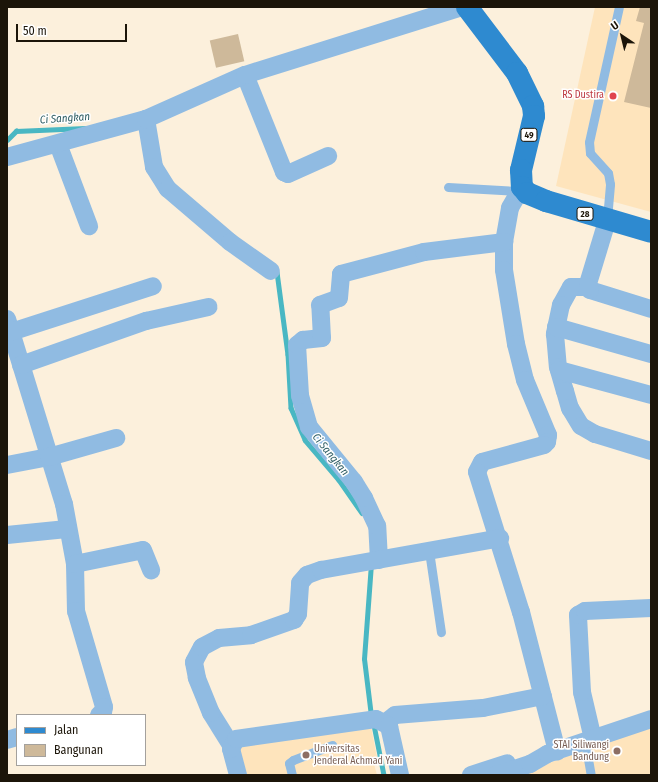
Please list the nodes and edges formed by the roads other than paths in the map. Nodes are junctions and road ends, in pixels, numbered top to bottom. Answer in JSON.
{"nodes":[{"id":1,"x":462,"y":7,"type":"edge"},
{"id":2,"x":467,"y":7,"type":"edge"},
{"id":3,"x":619,"y":7,"type":"edge"},
{"id":4,"x":245,"y":75,"type":"junction"},
{"id":5,"x":146,"y":119,"type":"junction"},
{"id":6,"x":58,"y":144,"type":"junction"},
{"id":7,"x":328,"y":156,"type":"dead end"},
{"id":8,"x":7,"y":157,"type":"edge"},
{"id":9,"x":448,"y":187,"type":"dead end"},
{"id":10,"x":520,"y":189,"type":"junction"},
{"id":11,"x":607,"y":221,"type":"junction"},
{"id":12,"x":89,"y":226,"type":"dead end"},
{"id":13,"x":651,"y":232,"type":"edge"},
{"id":14,"x":504,"y":242,"type":"junction"},
{"id":15,"x":271,"y":271,"type":"dead end"},
{"id":16,"x":153,"y":286,"type":"dead end"},
{"id":17,"x":588,"y":287,"type":"junction"},
{"id":18,"x":208,"y":307,"type":"dead end"},
{"id":19,"x":651,"y":309,"type":"edge"},
{"id":20,"x":9,"y":326,"type":"edge"},
{"id":21,"x":556,"y":327,"type":"junction"},
{"id":22,"x":651,"y":354,"type":"edge"},
{"id":23,"x":21,"y":365,"type":"junction"},
{"id":24,"x":559,"y":370,"type":"junction"},
{"id":25,"x":651,"y":395,"type":"edge"},
{"id":26,"x":116,"y":438,"type":"dead end"},
{"id":27,"x":651,"y":451,"type":"edge"},
{"id":28,"x":49,"y":457,"type":"junction"},
{"id":29,"x":7,"y":465,"type":"edge"},
{"id":30,"x":67,"y":529,"type":"junction"},
{"id":31,"x":7,"y":535,"type":"edge"},
{"id":32,"x":500,"y":538,"type":"junction"},
{"id":33,"x":429,"y":551,"type":"junction"},
{"id":34,"x":374,"y":561,"type":"junction"},
{"id":35,"x":75,"y":564,"type":"junction"},
{"id":36,"x":151,"y":570,"type":"dead end"},
{"id":37,"x":651,"y":608,"type":"edge"},
{"id":38,"x":441,"y":632,"type":"dead end"},
{"id":39,"x":543,"y":696,"type":"junction"},
{"id":40,"x":101,"y":714,"type":"edge"},
{"id":41,"x":651,"y":719,"type":"edge"},
{"id":42,"x":377,"y":720,"type":"junction"},
{"id":43,"x":589,"y":740,"type":"junction"},
{"id":44,"x":332,"y":745,"type":"dead end"},
{"id":45,"x":230,"y":746,"type":"junction"},
{"id":46,"x":552,"y":753,"type":"junction"},
{"id":47,"x":238,"y":775,"type":"edge"},
{"id":48,"x":292,"y":775,"type":"edge"},
{"id":49,"x":400,"y":775,"type":"edge"},
{"id":50,"x":471,"y":775,"type":"edge"},
{"id":51,"x":496,"y":775,"type":"edge"},
{"id":52,"x":591,"y":775,"type":"edge"}],
"edges":[{"from":1,"to":4,"type":"street"},
{"from":2,"to":10,"type":"main road","number":"49"},
{"from":3,"to":11,"type":"lane"},
{"from":4,"to":5,"type":"street"},
{"from":4,"to":7,"type":"street"},
{"from":5,"to":6,"type":"street"},
{"from":5,"to":15,"type":"street"},
{"from":6,"to":8,"type":"street"},
{"from":6,"to":12,"type":"street"},
{"from":9,"to":10,"type":"lane"},
{"from":10,"to":11,"type":"main road","number":"28"},
{"from":10,"to":14,"type":"street"},
{"from":11,"to":13,"type":"main road","number":"28"},
{"from":11,"to":17,"type":"street"},
{"from":14,"to":32,"type":"street"},
{"from":14,"to":34,"type":"street"},
{"from":16,"to":20,"type":"street"},
{"from":17,"to":19,"type":"street"},
{"from":17,"to":21,"type":"street"},
{"from":18,"to":23,"type":"street"},
{"from":20,"to":23,"type":"street"},
{"from":21,"to":22,"type":"street"},
{"from":21,"to":24,"type":"street"},
{"from":23,"to":28,"type":"street"},
{"from":24,"to":25,"type":"street"},
{"from":24,"to":27,"type":"street"},
{"from":26,"to":28,"type":"street"},
{"from":28,"to":29,"type":"street"},
{"from":28,"to":30,"type":"street"},
{"from":30,"to":31,"type":"street"},
{"from":30,"to":35,"type":"street"},
{"from":32,"to":33,"type":"street"},
{"from":32,"to":39,"type":"street"},
{"from":33,"to":34,"type":"street"},
{"from":33,"to":38,"type":"lane"},
{"from":34,"to":45,"type":"street"},
{"from":35,"to":36,"type":"street"},
{"from":35,"to":40,"type":"street"},
{"from":37,"to":43,"type":"street"},
{"from":39,"to":42,"type":"street"},
{"from":39,"to":46,"type":"street"},
{"from":41,"to":43,"type":"street"},
{"from":42,"to":45,"type":"street"},
{"from":42,"to":49,"type":"street"},
{"from":43,"to":46,"type":"street"},
{"from":43,"to":52,"type":"lane"},
{"from":44,"to":48,"type":"lane"},
{"from":45,"to":47,"type":"street"},
{"from":46,"to":50,"type":"street"},
{"from":46,"to":51,"type":"street"}]}
